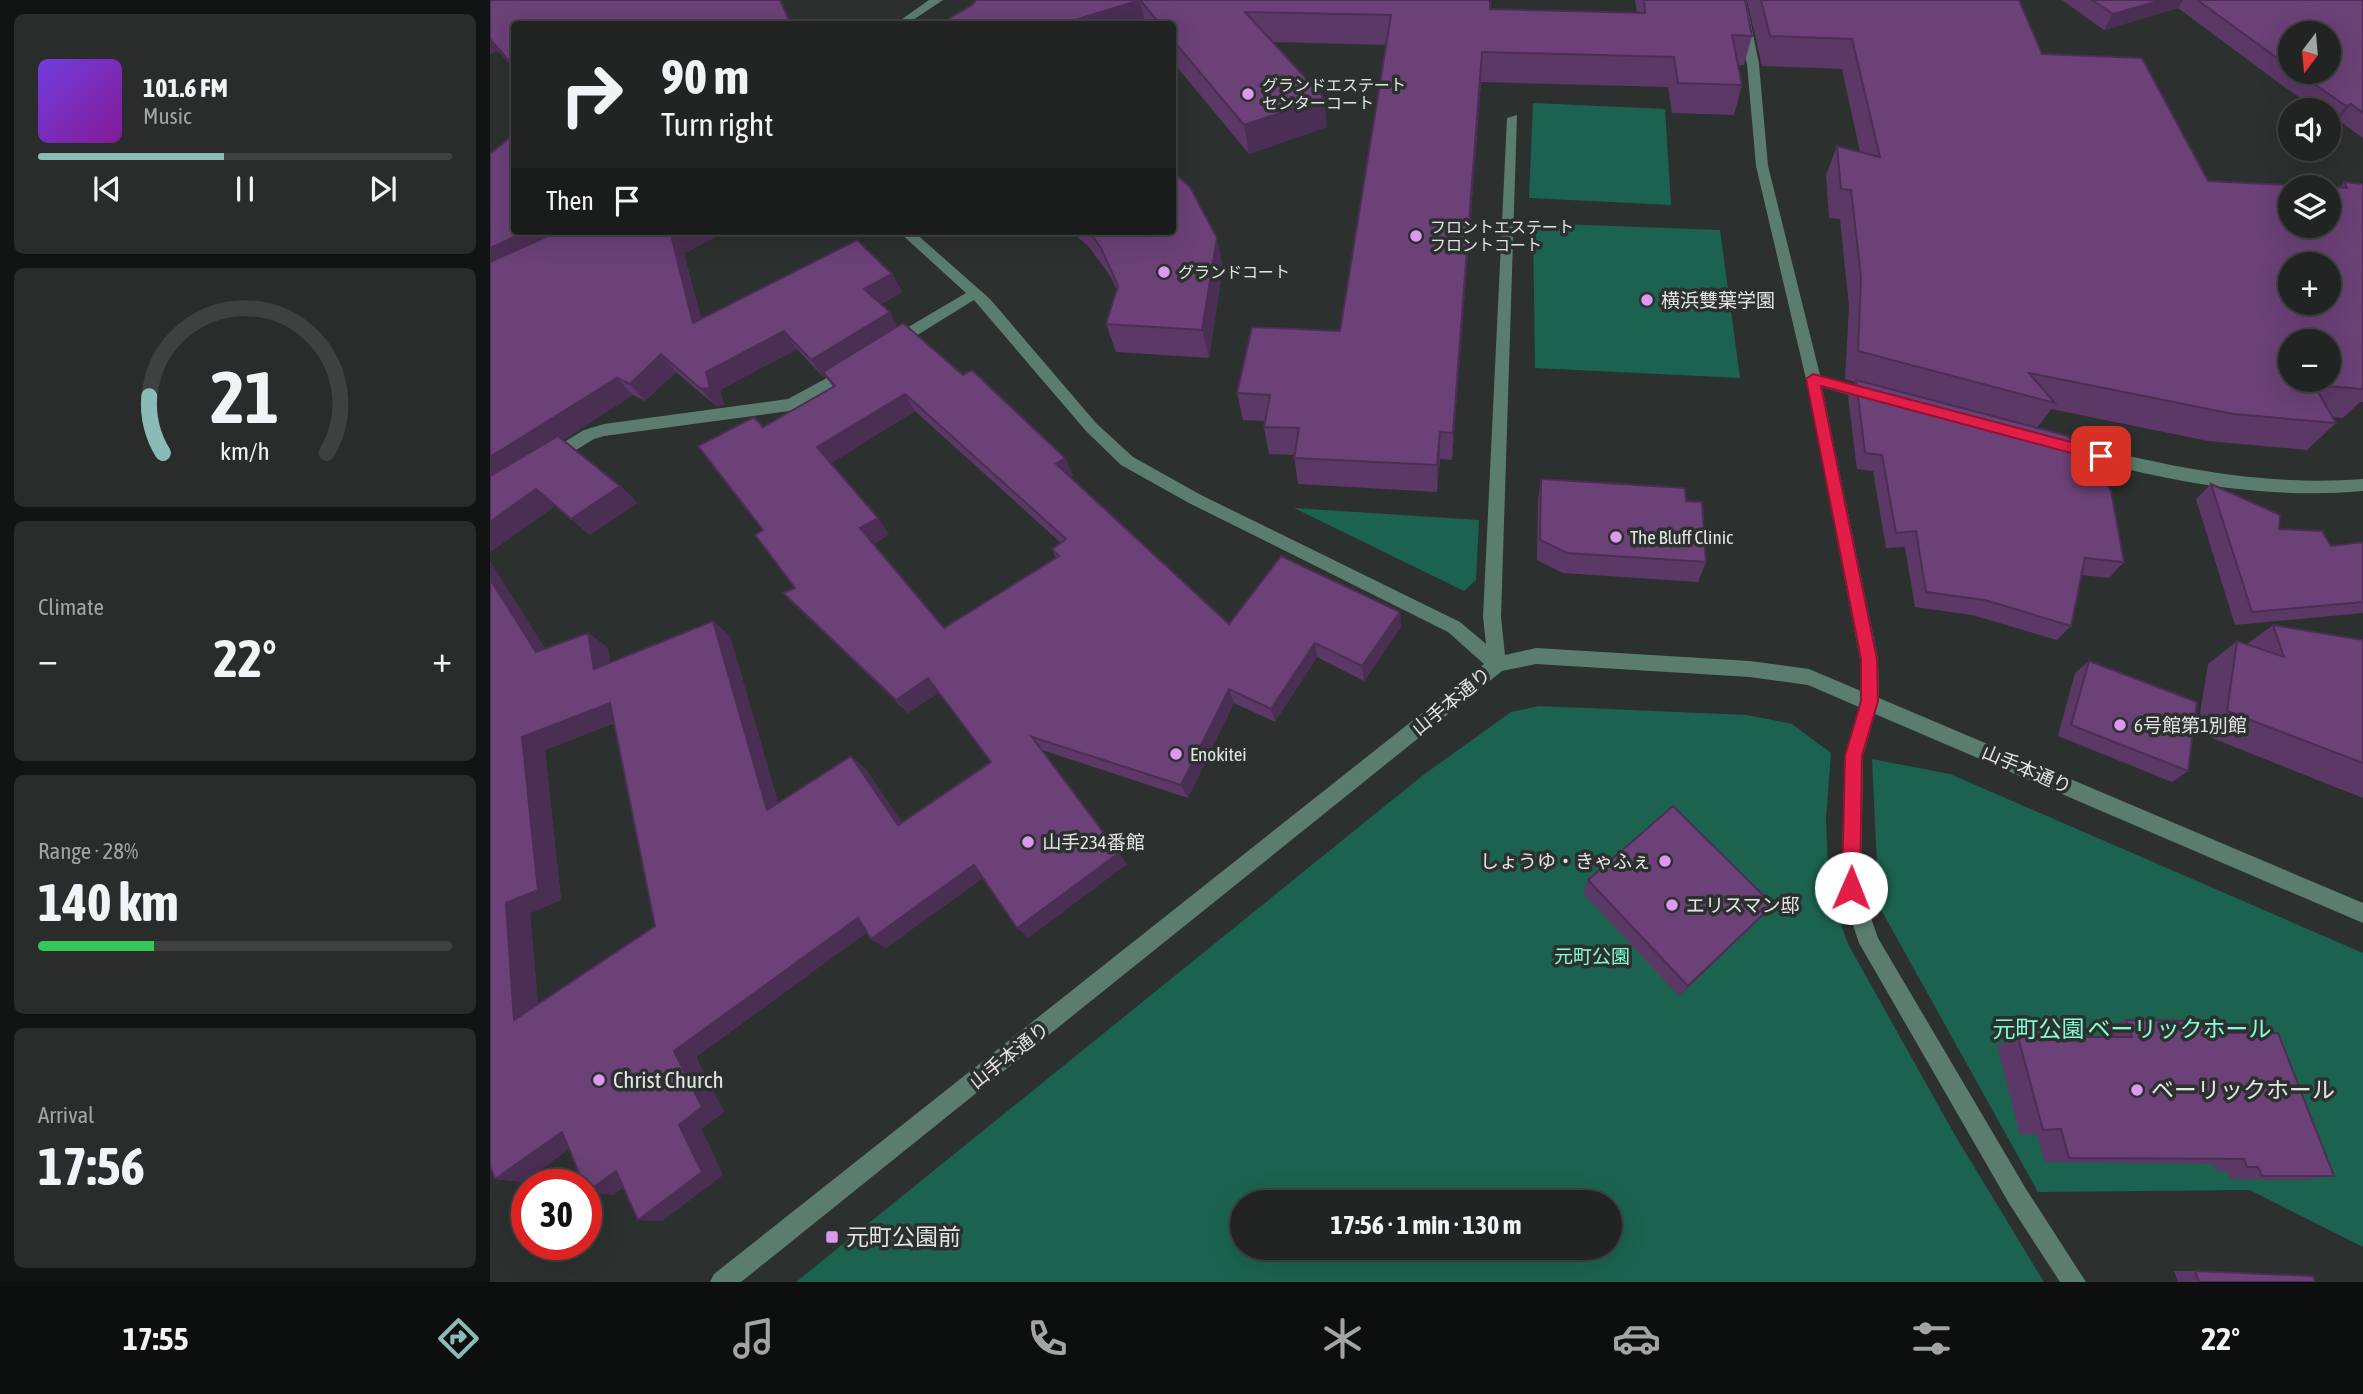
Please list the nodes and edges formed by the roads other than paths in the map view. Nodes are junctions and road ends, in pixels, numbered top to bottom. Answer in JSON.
{"nodes":[{"id":1,"x":937,"y":0,"type":"edge"},
{"id":2,"x":1740,"y":0,"type":"edge"},
{"id":3,"x":905,"y":21,"type":"edge"},
{"id":4,"x":1513,"y":118,"type":"dead end"},
{"id":5,"x":910,"y":235,"type":"edge"},
{"id":6,"x":976,"y":293,"type":"junction"},
{"id":7,"x":880,"y":352,"type":"edge"},
{"id":8,"x":858,"y":366,"type":"edge"},
{"id":9,"x":1813,"y":379,"type":"junction"},
{"id":10,"x":1889,"y":400,"type":"edge"},
{"id":11,"x":2047,"y":442,"type":"edge"},
{"id":12,"x":535,"y":467,"type":"edge"},
{"id":13,"x":2363,"y":485,"type":"edge"},
{"id":14,"x":1497,"y":664,"type":"junction"},
{"id":15,"x":1870,"y":701,"type":"junction"},
{"id":16,"x":2363,"y":913,"type":"edge"},
{"id":17,"x":722,"y":1282,"type":"edge"},
{"id":18,"x":2074,"y":1282,"type":"edge"}],
"edges":[{"from":1,"to":3,"type":"street"},
{"from":2,"to":9,"type":"street"},
{"from":4,"to":14,"type":"street"},
{"from":5,"to":6,"type":"street"},
{"from":6,"to":7,"type":"street"},
{"from":6,"to":14,"type":"street"},
{"from":8,"to":12,"type":"street"},
{"from":9,"to":10,"type":"street"},
{"from":9,"to":15,"type":"street"},
{"from":11,"to":13,"type":"street"},
{"from":14,"to":15,"type":"street","name":"山手本通り"},
{"from":14,"to":17,"type":"street","name":"山手本通り"},
{"from":15,"to":16,"type":"street","name":"山手本通り"},
{"from":15,"to":18,"type":"street"}]}
